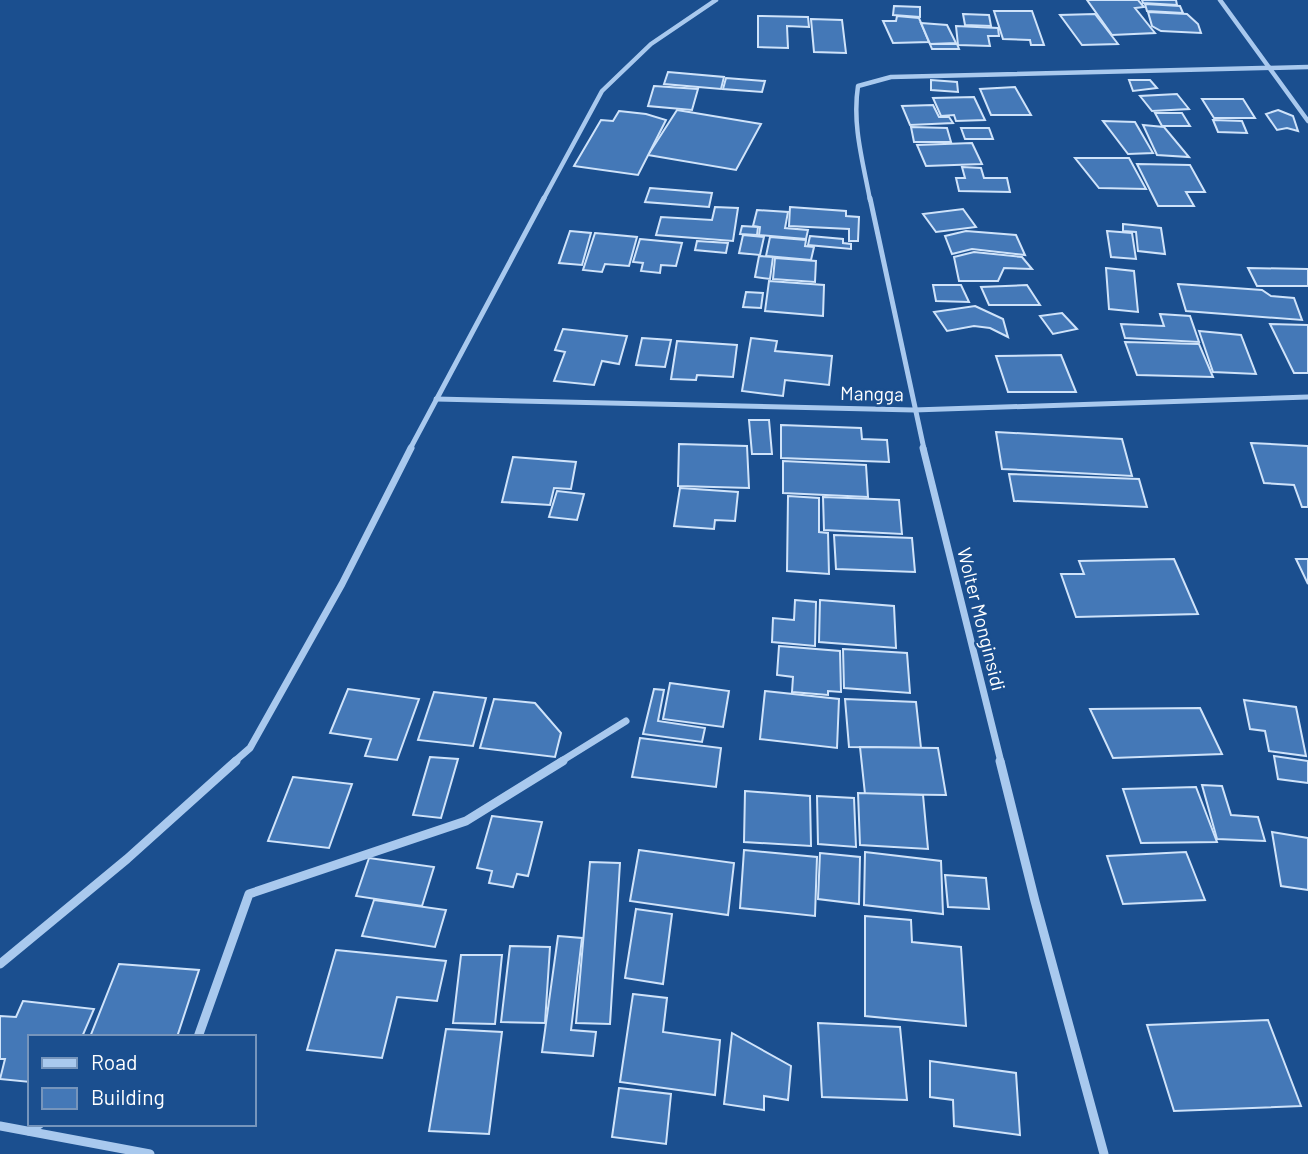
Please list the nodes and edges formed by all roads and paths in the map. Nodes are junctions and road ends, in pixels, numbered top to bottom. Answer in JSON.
{"nodes":[{"id":1,"x":716,"y":0,"type":"edge"},
{"id":2,"x":1220,"y":0,"type":"edge"},
{"id":3,"x":1308,"y":67,"type":"edge"},
{"id":4,"x":1269,"y":68,"type":"junction"},
{"id":5,"x":1308,"y":121,"type":"edge"},
{"id":6,"x":1308,"y":397,"type":"edge"},
{"id":7,"x":436,"y":399,"type":"junction"},
{"id":8,"x":914,"y":410,"type":"junction"},
{"id":9,"x":626,"y":721,"type":"dead end"},
{"id":10,"x":0,"y":964,"type":"edge"},
{"id":11,"x":199,"y":1035,"type":"edge"},
{"id":12,"x":0,"y":1126,"type":"edge"},
{"id":13,"x":37,"y":1126,"type":"edge"},
{"id":14,"x":28,"y":1131,"type":"junction"},
{"id":15,"x":150,"y":1154,"type":"edge"},
{"id":16,"x":1104,"y":1154,"type":"edge"}],
"edges":[{"from":1,"to":7,"type":"street"},
{"from":2,"to":4,"type":"street"},
{"from":3,"to":4,"type":"street"},
{"from":4,"to":5,"type":"street"},
{"from":4,"to":8,"type":"street","name":"Wolter Monginsidi"},
{"from":6,"to":8,"type":"street","name":"Mangga"},
{"from":7,"to":8,"type":"street","name":"Mangga"},
{"from":7,"to":10,"type":"street"},
{"from":8,"to":16,"type":"street","name":"Wolter Monginsidi"},
{"from":9,"to":11,"type":"street"},
{"from":12,"to":14,"type":"street"},
{"from":13,"to":14,"type":"street"},
{"from":14,"to":15,"type":"street"}]}
